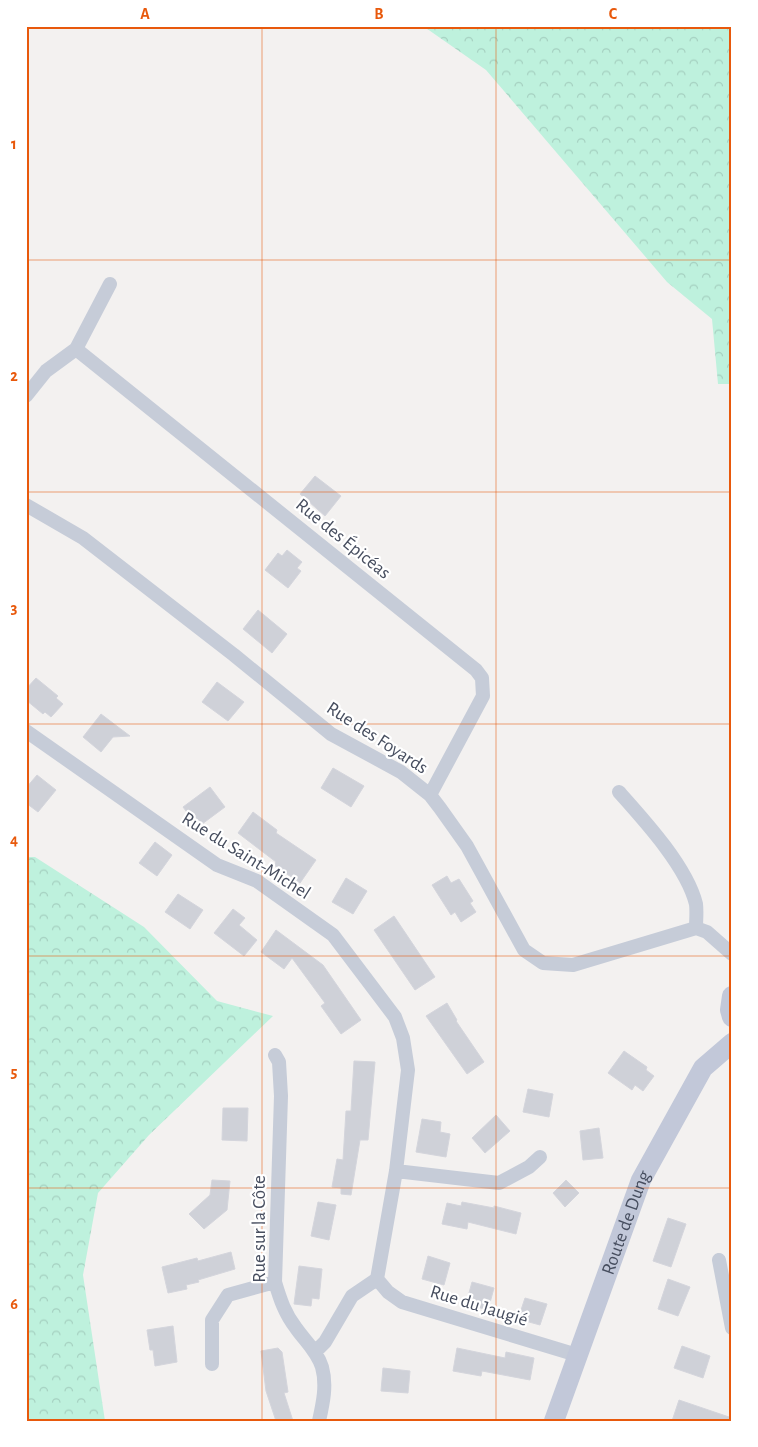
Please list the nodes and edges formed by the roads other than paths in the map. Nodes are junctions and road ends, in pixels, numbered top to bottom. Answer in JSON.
{"nodes":[{"id":1,"x":110,"y":284,"type":"dead end"},
{"id":2,"x":76,"y":348,"type":"junction"},
{"id":3,"x":26,"y":396,"type":"edge"},
{"id":4,"x":26,"y":505,"type":"edge"},
{"id":5,"x":26,"y":731,"type":"edge"},
{"id":6,"x":619,"y":792,"type":"dead end"},
{"id":7,"x":430,"y":795,"type":"junction"},
{"id":8,"x":696,"y":928,"type":"junction"},
{"id":9,"x":732,"y":954,"type":"edge"},
{"id":10,"x":732,"y":996,"type":"edge"},
{"id":11,"x":732,"y":1017,"type":"edge"},
{"id":12,"x":732,"y":1043,"type":"edge"},
{"id":13,"x":275,"y":1056,"type":"dead end"},
{"id":14,"x":540,"y":1157,"type":"dead end"},
{"id":15,"x":396,"y":1171,"type":"junction"},
{"id":16,"x":719,"y":1260,"type":"dead end"},
{"id":17,"x":378,"y":1279,"type":"junction"},
{"id":18,"x":275,"y":1282,"type":"junction"},
{"id":19,"x":732,"y":1328,"type":"edge"},
{"id":20,"x":315,"y":1352,"type":"junction"},
{"id":21,"x":577,"y":1355,"type":"junction"},
{"id":22,"x":212,"y":1364,"type":"dead end"},
{"id":23,"x":319,"y":1421,"type":"edge"},
{"id":24,"x":554,"y":1421,"type":"edge"}],
"edges":[{"from":1,"to":2,"type":"street"},
{"from":2,"to":3,"type":"street"},
{"from":2,"to":7,"type":"street","name":"Rue des Épicéas"},
{"from":4,"to":7,"type":"street","name":"Rue des Foyards"},
{"from":5,"to":15,"type":"street","name":"Rue du Saint-Michel"},
{"from":6,"to":8,"type":"street"},
{"from":7,"to":8,"type":"street","name":"Rue des Foyards"},
{"from":8,"to":9,"type":"street"},
{"from":10,"to":11,"type":"street"},
{"from":12,"to":21,"type":"street","name":"Route de Dung"},
{"from":13,"to":18,"type":"street","name":"Rue sur la Côte"},
{"from":14,"to":15,"type":"street"},
{"from":15,"to":17,"type":"street","name":"Rue du Saint-Michel"},
{"from":16,"to":19,"type":"street"},
{"from":17,"to":20,"type":"street"},
{"from":17,"to":21,"type":"street","name":"Rue du Jaugié"},
{"from":18,"to":20,"type":"street","name":"Rue sur la Côte"},
{"from":18,"to":22,"type":"street"},
{"from":20,"to":23,"type":"street","name":"Rue sur la Côte"},
{"from":21,"to":24,"type":"street","name":"Route de Dung"}]}
